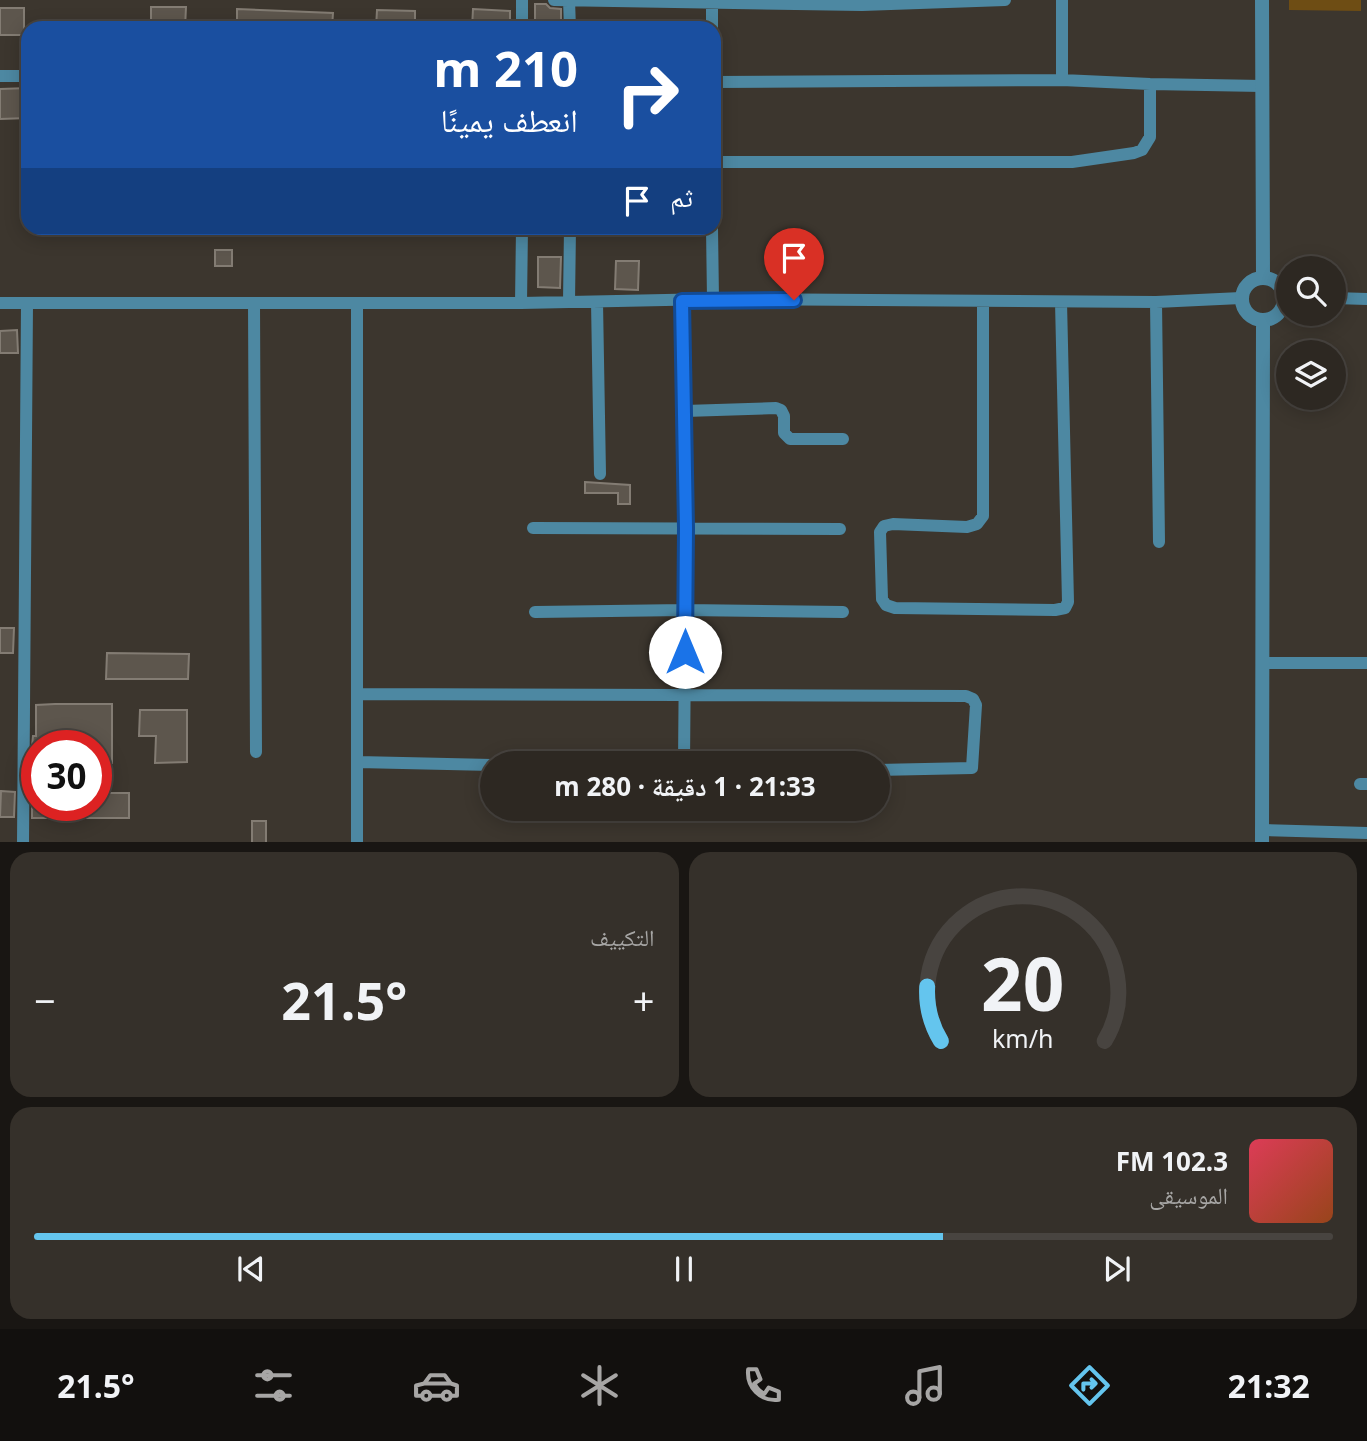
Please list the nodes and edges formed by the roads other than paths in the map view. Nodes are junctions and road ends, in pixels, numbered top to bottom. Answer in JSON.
{"nodes":[{"id":1,"x":522,"y":0,"type":"edge"},
{"id":2,"x":554,"y":0,"type":"edge"},
{"id":3,"x":569,"y":0,"type":"edge"},
{"id":4,"x":1004,"y":0,"type":"edge"},
{"id":5,"x":1062,"y":0,"type":"edge"},
{"id":6,"x":1262,"y":0,"type":"edge"},
{"id":7,"x":712,"y":3,"type":"junction"},
{"id":8,"x":522,"y":21,"type":"edge"},
{"id":9,"x":570,"y":21,"type":"edge"},
{"id":10,"x":712,"y":21,"type":"edge"},
{"id":11,"x":0,"y":76,"type":"edge"},
{"id":12,"x":21,"y":76,"type":"edge"},
{"id":13,"x":1062,"y":80,"type":"junction"},
{"id":14,"x":721,"y":82,"type":"edge"},
{"id":15,"x":1150,"y":84,"type":"junction"},
{"id":16,"x":1262,"y":86,"type":"junction"},
{"id":17,"x":721,"y":162,"type":"edge"},
{"id":18,"x":522,"y":235,"type":"edge"},
{"id":19,"x":570,"y":235,"type":"edge"},
{"id":20,"x":712,"y":235,"type":"edge"},
{"id":21,"x":1263,"y":277,"type":"junction"},
{"id":22,"x":1276,"y":282,"type":"edge"},
{"id":23,"x":1241,"y":298,"type":"junction"},
{"id":24,"x":1346,"y":298,"type":"edge"},
{"id":25,"x":713,"y":299,"type":"junction"},
{"id":26,"x":1367,"y":299,"type":"edge"},
{"id":27,"x":682,"y":301,"type":"junction"},
{"id":28,"x":983,"y":301,"type":"junction"},
{"id":29,"x":569,"y":302,"type":"junction"},
{"id":30,"x":597,"y":302,"type":"junction"},
{"id":31,"x":1061,"y":302,"type":"junction"},
{"id":32,"x":1156,"y":302,"type":"junction"},
{"id":33,"x":0,"y":303,"type":"edge"},
{"id":34,"x":254,"y":303,"type":"junction"},
{"id":35,"x":358,"y":303,"type":"junction"},
{"id":36,"x":521,"y":303,"type":"junction"},
{"id":37,"x":27,"y":304,"type":"junction"},
{"id":38,"x":1276,"y":316,"type":"edge"},
{"id":39,"x":1263,"y":320,"type":"junction"},
{"id":40,"x":685,"y":411,"type":"junction"},
{"id":41,"x":843,"y":439,"type":"dead end"},
{"id":42,"x":600,"y":474,"type":"dead end"},
{"id":43,"x":533,"y":528,"type":"dead end"},
{"id":44,"x":686,"y":528,"type":"junction"},
{"id":45,"x":840,"y":529,"type":"dead end"},
{"id":46,"x":1159,"y":542,"type":"dead end"},
{"id":47,"x":685,"y":610,"type":"junction"},
{"id":48,"x":535,"y":612,"type":"dead end"},
{"id":49,"x":842,"y":612,"type":"dead end"},
{"id":50,"x":1262,"y":663,"type":"junction"},
{"id":51,"x":1367,"y":663,"type":"edge"},
{"id":52,"x":358,"y":694,"type":"junction"},
{"id":53,"x":686,"y":694,"type":"junction"},
{"id":54,"x":684,"y":751,"type":"edge"},
{"id":55,"x":256,"y":752,"type":"dead end"},
{"id":56,"x":358,"y":762,"type":"junction"},
{"id":57,"x":480,"y":765,"type":"edge"},
{"id":58,"x":890,"y":769,"type":"edge"},
{"id":59,"x":1367,"y":833,"type":"edge"},
{"id":60,"x":1261,"y":836,"type":"edge"},
{"id":61,"x":23,"y":842,"type":"edge"},
{"id":62,"x":357,"y":842,"type":"edge"}],
"edges":[{"from":1,"to":8,"type":"street"},
{"from":2,"to":3,"type":"street"},
{"from":3,"to":7,"type":"street"},
{"from":3,"to":9,"type":"street"},
{"from":4,"to":7,"type":"street"},
{"from":5,"to":13,"type":"street"},
{"from":6,"to":16,"type":"street"},
{"from":7,"to":10,"type":"street"},
{"from":11,"to":12,"type":"street"},
{"from":13,"to":14,"type":"street"},
{"from":13,"to":15,"type":"street"},
{"from":15,"to":16,"type":"street"},
{"from":15,"to":17,"type":"street"},
{"from":16,"to":21,"type":"street"},
{"from":18,"to":36,"type":"street"},
{"from":19,"to":29,"type":"street"},
{"from":20,"to":25,"type":"street"},
{"from":21,"to":22,"type":"street"},
{"from":21,"to":23,"type":"street"},
{"from":23,"to":32,"type":"street"},
{"from":23,"to":39,"type":"street"},
{"from":24,"to":26,"type":"street"},
{"from":25,"to":27,"type":"street"},
{"from":25,"to":28,"type":"street"},
{"from":27,"to":30,"type":"street"},
{"from":27,"to":40,"type":"street"},
{"from":28,"to":31,"type":"street"},
{"from":28,"to":31,"type":"street"},
{"from":29,"to":30,"type":"street"},
{"from":29,"to":36,"type":"street"},
{"from":30,"to":42,"type":"street"},
{"from":31,"to":32,"type":"street"},
{"from":32,"to":46,"type":"street"},
{"from":33,"to":37,"type":"street"},
{"from":34,"to":35,"type":"street"},
{"from":34,"to":37,"type":"street"},
{"from":34,"to":55,"type":"street"},
{"from":35,"to":36,"type":"street"},
{"from":35,"to":52,"type":"street"},
{"from":37,"to":61,"type":"street"},
{"from":38,"to":39,"type":"street"},
{"from":39,"to":50,"type":"street"},
{"from":40,"to":41,"type":"street"},
{"from":40,"to":44,"type":"street"},
{"from":43,"to":44,"type":"street"},
{"from":44,"to":45,"type":"street"},
{"from":44,"to":47,"type":"street"},
{"from":47,"to":48,"type":"street"},
{"from":47,"to":49,"type":"street"},
{"from":47,"to":53,"type":"street"},
{"from":50,"to":51,"type":"street"},
{"from":50,"to":60,"type":"street"},
{"from":52,"to":53,"type":"street"},
{"from":52,"to":56,"type":"street"},
{"from":53,"to":54,"type":"street"},
{"from":53,"to":58,"type":"street"},
{"from":56,"to":57,"type":"street"},
{"from":56,"to":62,"type":"street"},
{"from":59,"to":60,"type":"street"}]}
